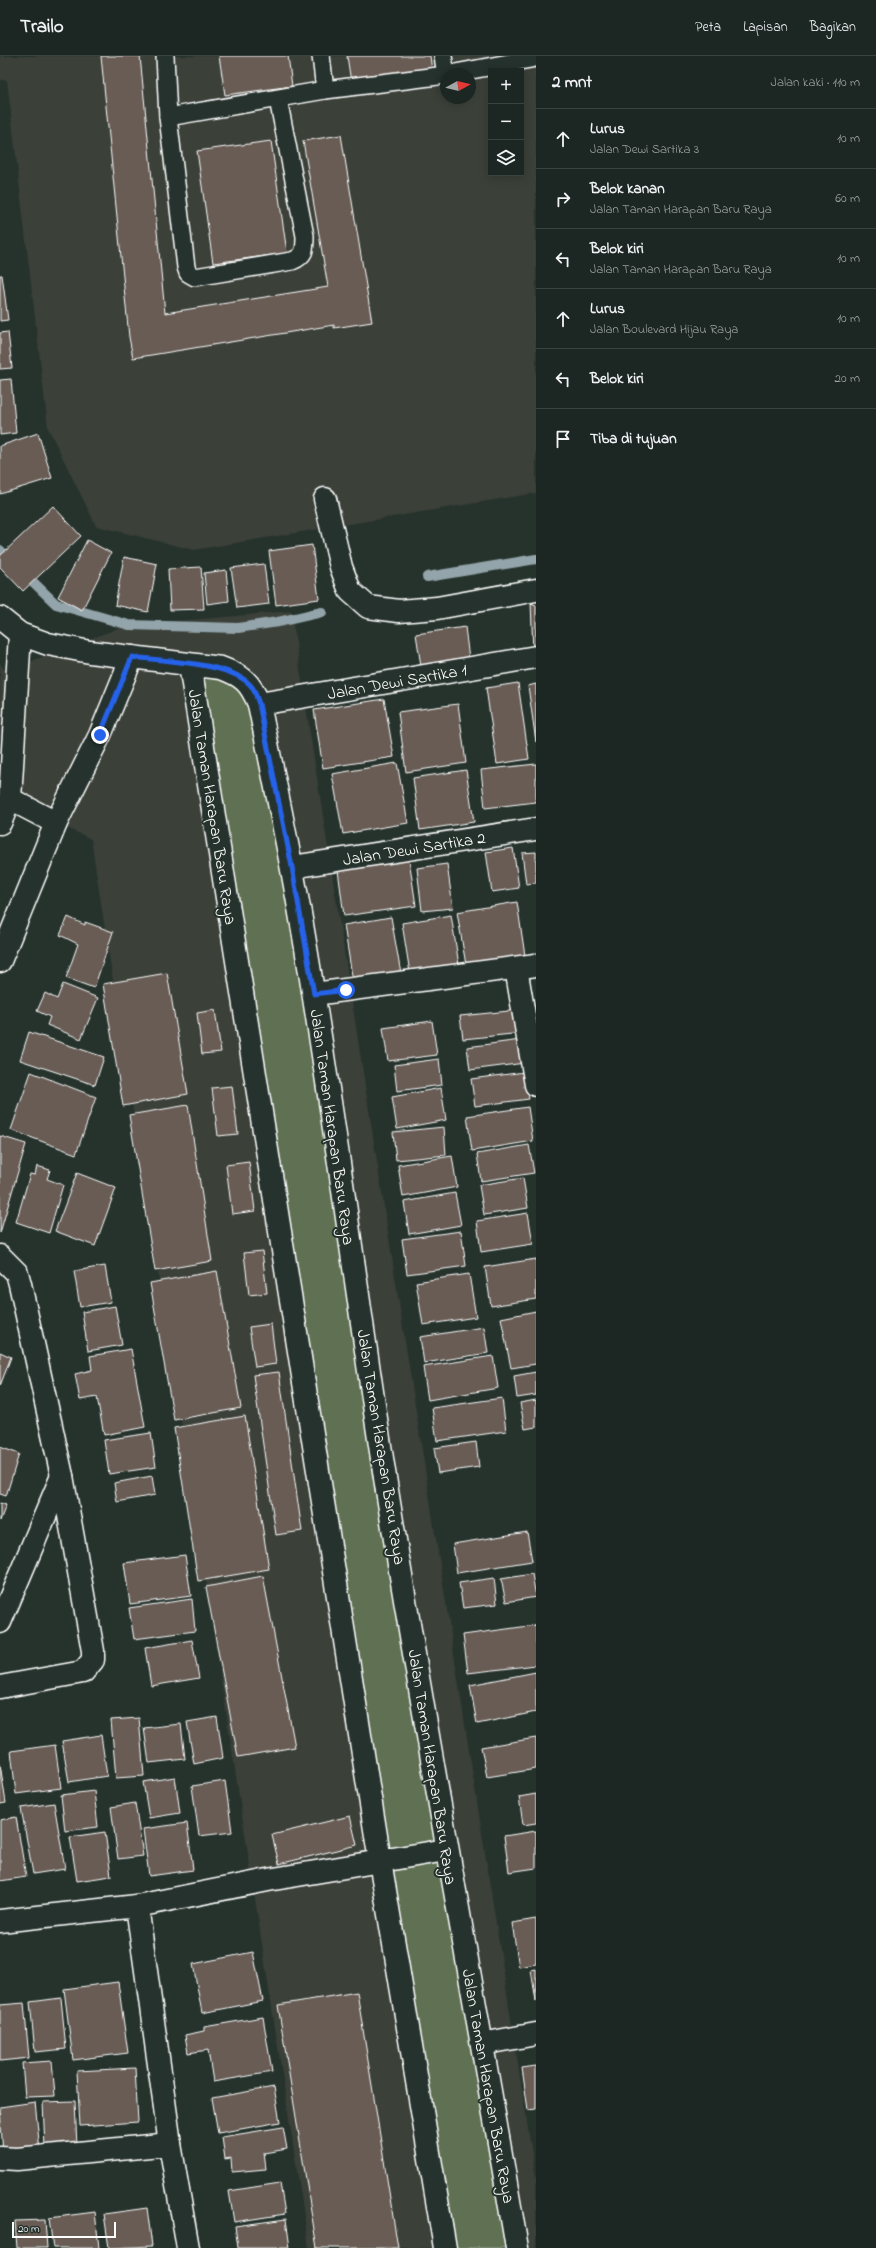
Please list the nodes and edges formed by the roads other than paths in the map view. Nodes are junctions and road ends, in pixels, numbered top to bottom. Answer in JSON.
{"nodes":[{"id":1,"x":165,"y":56,"type":"edge"},
{"id":2,"x":321,"y":56,"type":"edge"},
{"id":3,"x":443,"y":56,"type":"edge"},
{"id":4,"x":536,"y":58,"type":"edge"},
{"id":5,"x":445,"y":68,"type":"edge"},
{"id":6,"x":476,"y":69,"type":"edge"},
{"id":7,"x":440,"y":76,"type":"edge"},
{"id":8,"x":325,"y":90,"type":"junction"},
{"id":9,"x":278,"y":99,"type":"junction"},
{"id":10,"x":168,"y":117,"type":"junction"},
{"id":11,"x":324,"y":499,"type":"dead end"},
{"id":12,"x":536,"y":590,"type":"edge"},
{"id":13,"x":0,"y":618,"type":"edge"},
{"id":14,"x":20,"y":634,"type":"junction"},
{"id":15,"x":132,"y":657,"type":"junction"},
{"id":16,"x":536,"y":657,"type":"edge"},
{"id":17,"x":190,"y":665,"type":"junction"},
{"id":18,"x":259,"y":704,"type":"junction"},
{"id":19,"x":10,"y":799,"type":"junction"},
{"id":20,"x":0,"y":823,"type":"edge"},
{"id":21,"x":56,"y":823,"type":"junction"},
{"id":22,"x":536,"y":829,"type":"edge"},
{"id":23,"x":292,"y":867,"type":"junction"},
{"id":24,"x":0,"y":961,"type":"edge"},
{"id":25,"x":526,"y":966,"type":"edge"},
{"id":26,"x":314,"y":994,"type":"junction"},
{"id":27,"x":536,"y":1085,"type":"edge"},
{"id":28,"x":0,"y":1256,"type":"edge"},
{"id":29,"x":62,"y":1476,"type":"junction"},
{"id":30,"x":0,"y":1622,"type":"edge"},
{"id":31,"x":0,"y":1687,"type":"edge"},
{"id":32,"x":446,"y":1850,"type":"junction"},
{"id":33,"x":380,"y":1861,"type":"junction"},
{"id":34,"x":137,"y":1906,"type":"junction"},
{"id":35,"x":0,"y":1921,"type":"edge"},
{"id":36,"x":536,"y":2034,"type":"edge"},
{"id":37,"x":482,"y":2044,"type":"junction"},
{"id":38,"x":170,"y":2144,"type":"junction"},
{"id":39,"x":0,"y":2158,"type":"edge"},
{"id":40,"x":188,"y":2248,"type":"edge"},
{"id":41,"x":445,"y":2248,"type":"edge"},
{"id":42,"x":517,"y":2248,"type":"edge"}],
"edges":[{"from":1,"to":10,"type":"lane"},
{"from":2,"to":8,"type":"lane"},
{"from":3,"to":5,"type":"lane"},
{"from":4,"to":6,"type":"lane"},
{"from":7,"to":8,"type":"lane"},
{"from":8,"to":9,"type":"lane"},
{"from":9,"to":10,"type":"lane"},
{"from":9,"to":10,"type":"lane"},
{"from":11,"to":12,"type":"street"},
{"from":13,"to":14,"type":"street"},
{"from":14,"to":15,"type":"street"},
{"from":14,"to":19,"type":"street"},
{"from":15,"to":17,"type":"street"},
{"from":15,"to":21,"type":"street"},
{"from":16,"to":18,"type":"street","name":"Jalan Dewi Sartika 1"},
{"from":17,"to":18,"type":"street","name":"Jalan Taman Harapan Baru Raya"},
{"from":17,"to":33,"type":"street","name":"Jalan Taman Harapan Baru Raya"},
{"from":18,"to":23,"type":"street","name":"Jalan Taman Harapan Baru Raya"},
{"from":19,"to":20,"type":"street"},
{"from":19,"to":21,"type":"street"},
{"from":21,"to":24,"type":"street"},
{"from":22,"to":23,"type":"street","name":"Jalan Dewi Sartika 2"},
{"from":23,"to":26,"type":"street","name":"Jalan Taman Harapan Baru Raya"},
{"from":25,"to":26,"type":"street"},
{"from":25,"to":27,"type":"street"},
{"from":26,"to":32,"type":"street","name":"Jalan Taman Harapan Baru Raya"},
{"from":28,"to":29,"type":"street"},
{"from":29,"to":30,"type":"street"},
{"from":29,"to":31,"type":"street"},
{"from":32,"to":33,"type":"street"},
{"from":32,"to":37,"type":"street","name":"Jalan Taman Harapan Baru Raya"},
{"from":33,"to":34,"type":"street"},
{"from":33,"to":41,"type":"street","name":"Jalan Taman Harapan Baru Raya"},
{"from":34,"to":35,"type":"street"},
{"from":34,"to":38,"type":"street"},
{"from":36,"to":37,"type":"street"},
{"from":37,"to":42,"type":"street","name":"Jalan Taman Harapan Baru Raya"},
{"from":38,"to":39,"type":"street"},
{"from":38,"to":40,"type":"street"}]}
